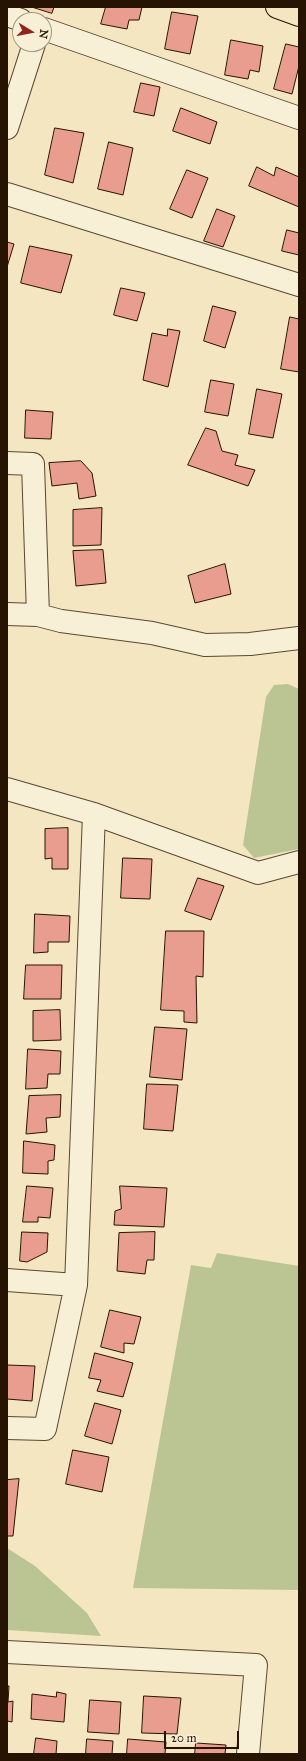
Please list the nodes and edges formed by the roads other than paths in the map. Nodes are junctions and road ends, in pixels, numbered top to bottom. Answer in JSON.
{"nodes":[{"id":1,"x":277,"y":7,"type":"edge"},
{"id":2,"x":299,"y":15,"type":"edge"},
{"id":3,"x":52,"y":32,"type":"edge"},
{"id":4,"x":31,"y":52,"type":"edge"},
{"id":5,"x":299,"y":118,"type":"edge"},
{"id":6,"x":7,"y":128,"type":"edge"},
{"id":7,"x":7,"y":194,"type":"edge"},
{"id":8,"x":299,"y":285,"type":"edge"},
{"id":9,"x":7,"y":463,"type":"edge"},
{"id":10,"x":7,"y":614,"type":"edge"},
{"id":11,"x":38,"y":615,"type":"junction"},
{"id":12,"x":299,"y":638,"type":"edge"},
{"id":13,"x":7,"y":789,"type":"edge"},
{"id":14,"x":94,"y":814,"type":"junction"},
{"id":15,"x":299,"y":862,"type":"edge"},
{"id":16,"x":7,"y":1280,"type":"edge"},
{"id":17,"x":76,"y":1285,"type":"junction"},
{"id":18,"x":7,"y":1428,"type":"edge"},
{"id":19,"x":7,"y":1652,"type":"edge"},
{"id":20,"x":248,"y":1754,"type":"edge"}],
"edges":[{"from":1,"to":2,"type":"highway"},
{"from":3,"to":5,"type":"street"},
{"from":4,"to":6,"type":"street"},
{"from":7,"to":8,"type":"street"},
{"from":9,"to":11,"type":"street"},
{"from":10,"to":11,"type":"street"},
{"from":11,"to":12,"type":"street"},
{"from":13,"to":14,"type":"street"},
{"from":14,"to":15,"type":"street"},
{"from":14,"to":17,"type":"street"},
{"from":16,"to":17,"type":"street"},
{"from":17,"to":18,"type":"street"},
{"from":19,"to":20,"type":"street"}]}
